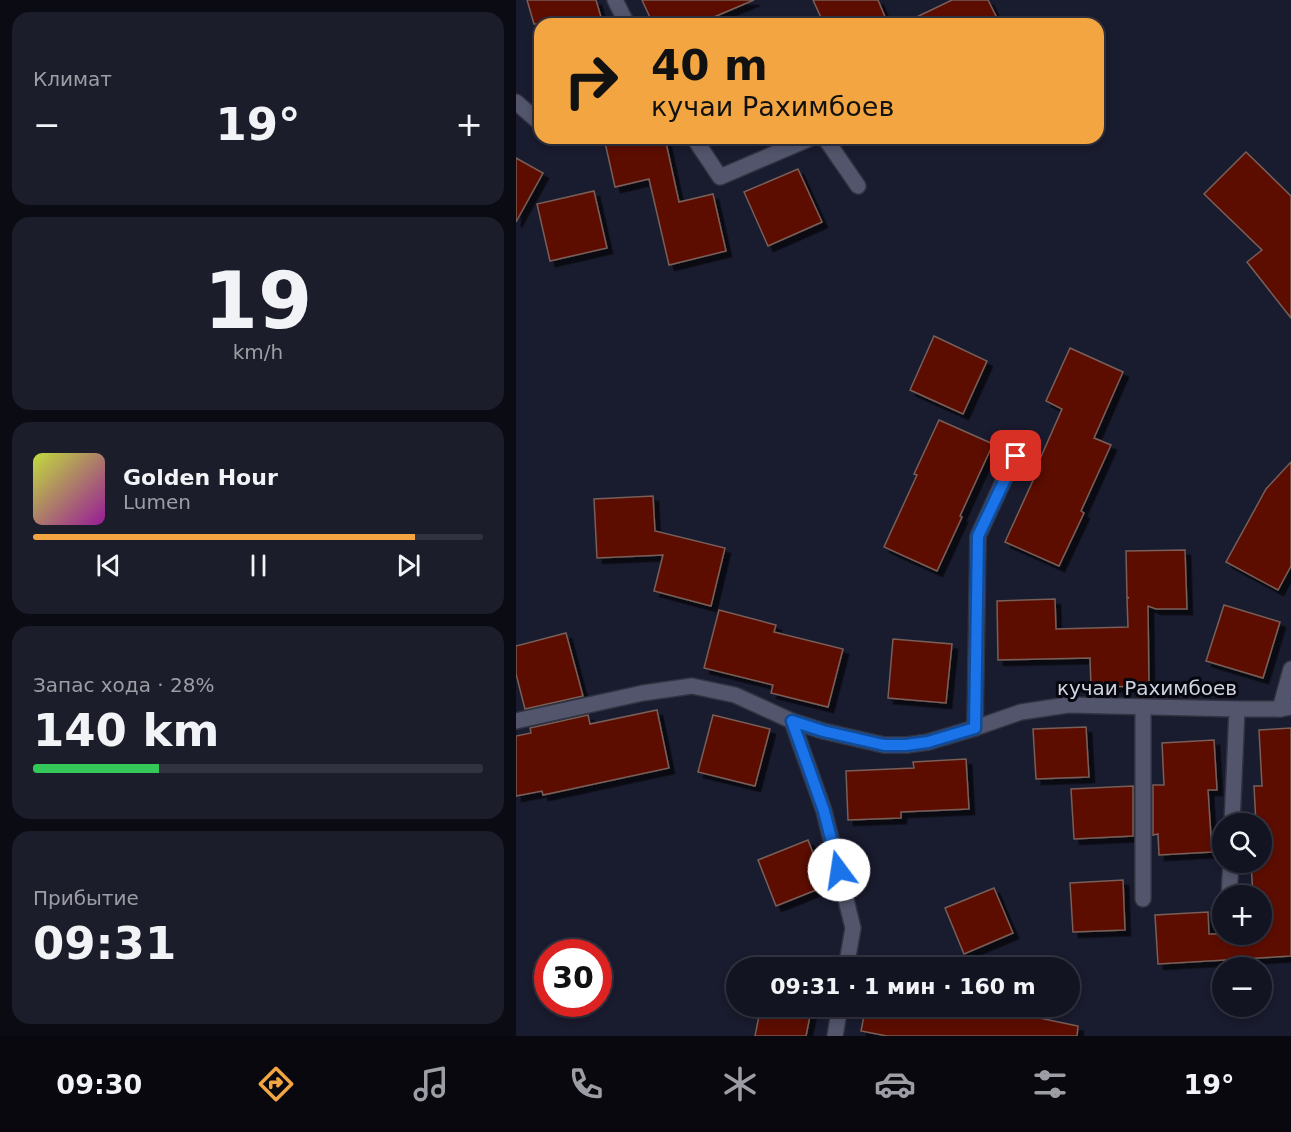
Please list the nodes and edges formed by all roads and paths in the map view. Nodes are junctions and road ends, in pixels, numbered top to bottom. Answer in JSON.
{"nodes":[{"id":1,"x":615,"y":0,"type":"edge"},
{"id":2,"x":624,"y":18,"type":"edge"},
{"id":3,"x":516,"y":102,"type":"edge"},
{"id":4,"x":534,"y":118,"type":"edge"},
{"id":5,"x":698,"y":144,"type":"edge"},
{"id":6,"x":797,"y":144,"type":"edge"},
{"id":7,"x":829,"y":144,"type":"edge"},
{"id":8,"x":858,"y":186,"type":"dead end"},
{"id":9,"x":1016,"y":456,"type":"dead end"},
{"id":10,"x":1291,"y":669,"type":"edge"},
{"id":11,"x":1143,"y":707,"type":"junction"},
{"id":12,"x":1285,"y":708,"type":"edge"},
{"id":13,"x":1237,"y":709,"type":"junction"},
{"id":14,"x":516,"y":721,"type":"edge"},
{"id":15,"x":792,"y":721,"type":"junction"},
{"id":16,"x":975,"y":728,"type":"junction"},
{"id":17,"x":1232,"y":813,"type":"edge"},
{"id":18,"x":1143,"y":899,"type":"dead end"},
{"id":19,"x":848,"y":957,"type":"edge"},
{"id":20,"x":838,"y":1017,"type":"edge"},
{"id":21,"x":835,"y":1036,"type":"edge"}],
"edges":[{"from":1,"to":2,"type":"street"},
{"from":3,"to":4,"type":"street"},
{"from":5,"to":6,"type":"street"},
{"from":7,"to":8,"type":"street"},
{"from":9,"to":16,"type":"street"},
{"from":10,"to":12,"type":"street"},
{"from":11,"to":13,"type":"street","name":"кучаи Рахимбоев"},
{"from":11,"to":16,"type":"street","name":"кучаи Рахимбоев"},
{"from":11,"to":18,"type":"street"},
{"from":12,"to":13,"type":"street","name":"кучаи Рахимбоев"},
{"from":13,"to":17,"type":"street"},
{"from":14,"to":15,"type":"street","name":"кучаи Рахимбоев"},
{"from":15,"to":16,"type":"street","name":"кучаи Рахимбоев"},
{"from":15,"to":19,"type":"street"},
{"from":20,"to":21,"type":"street"}]}
